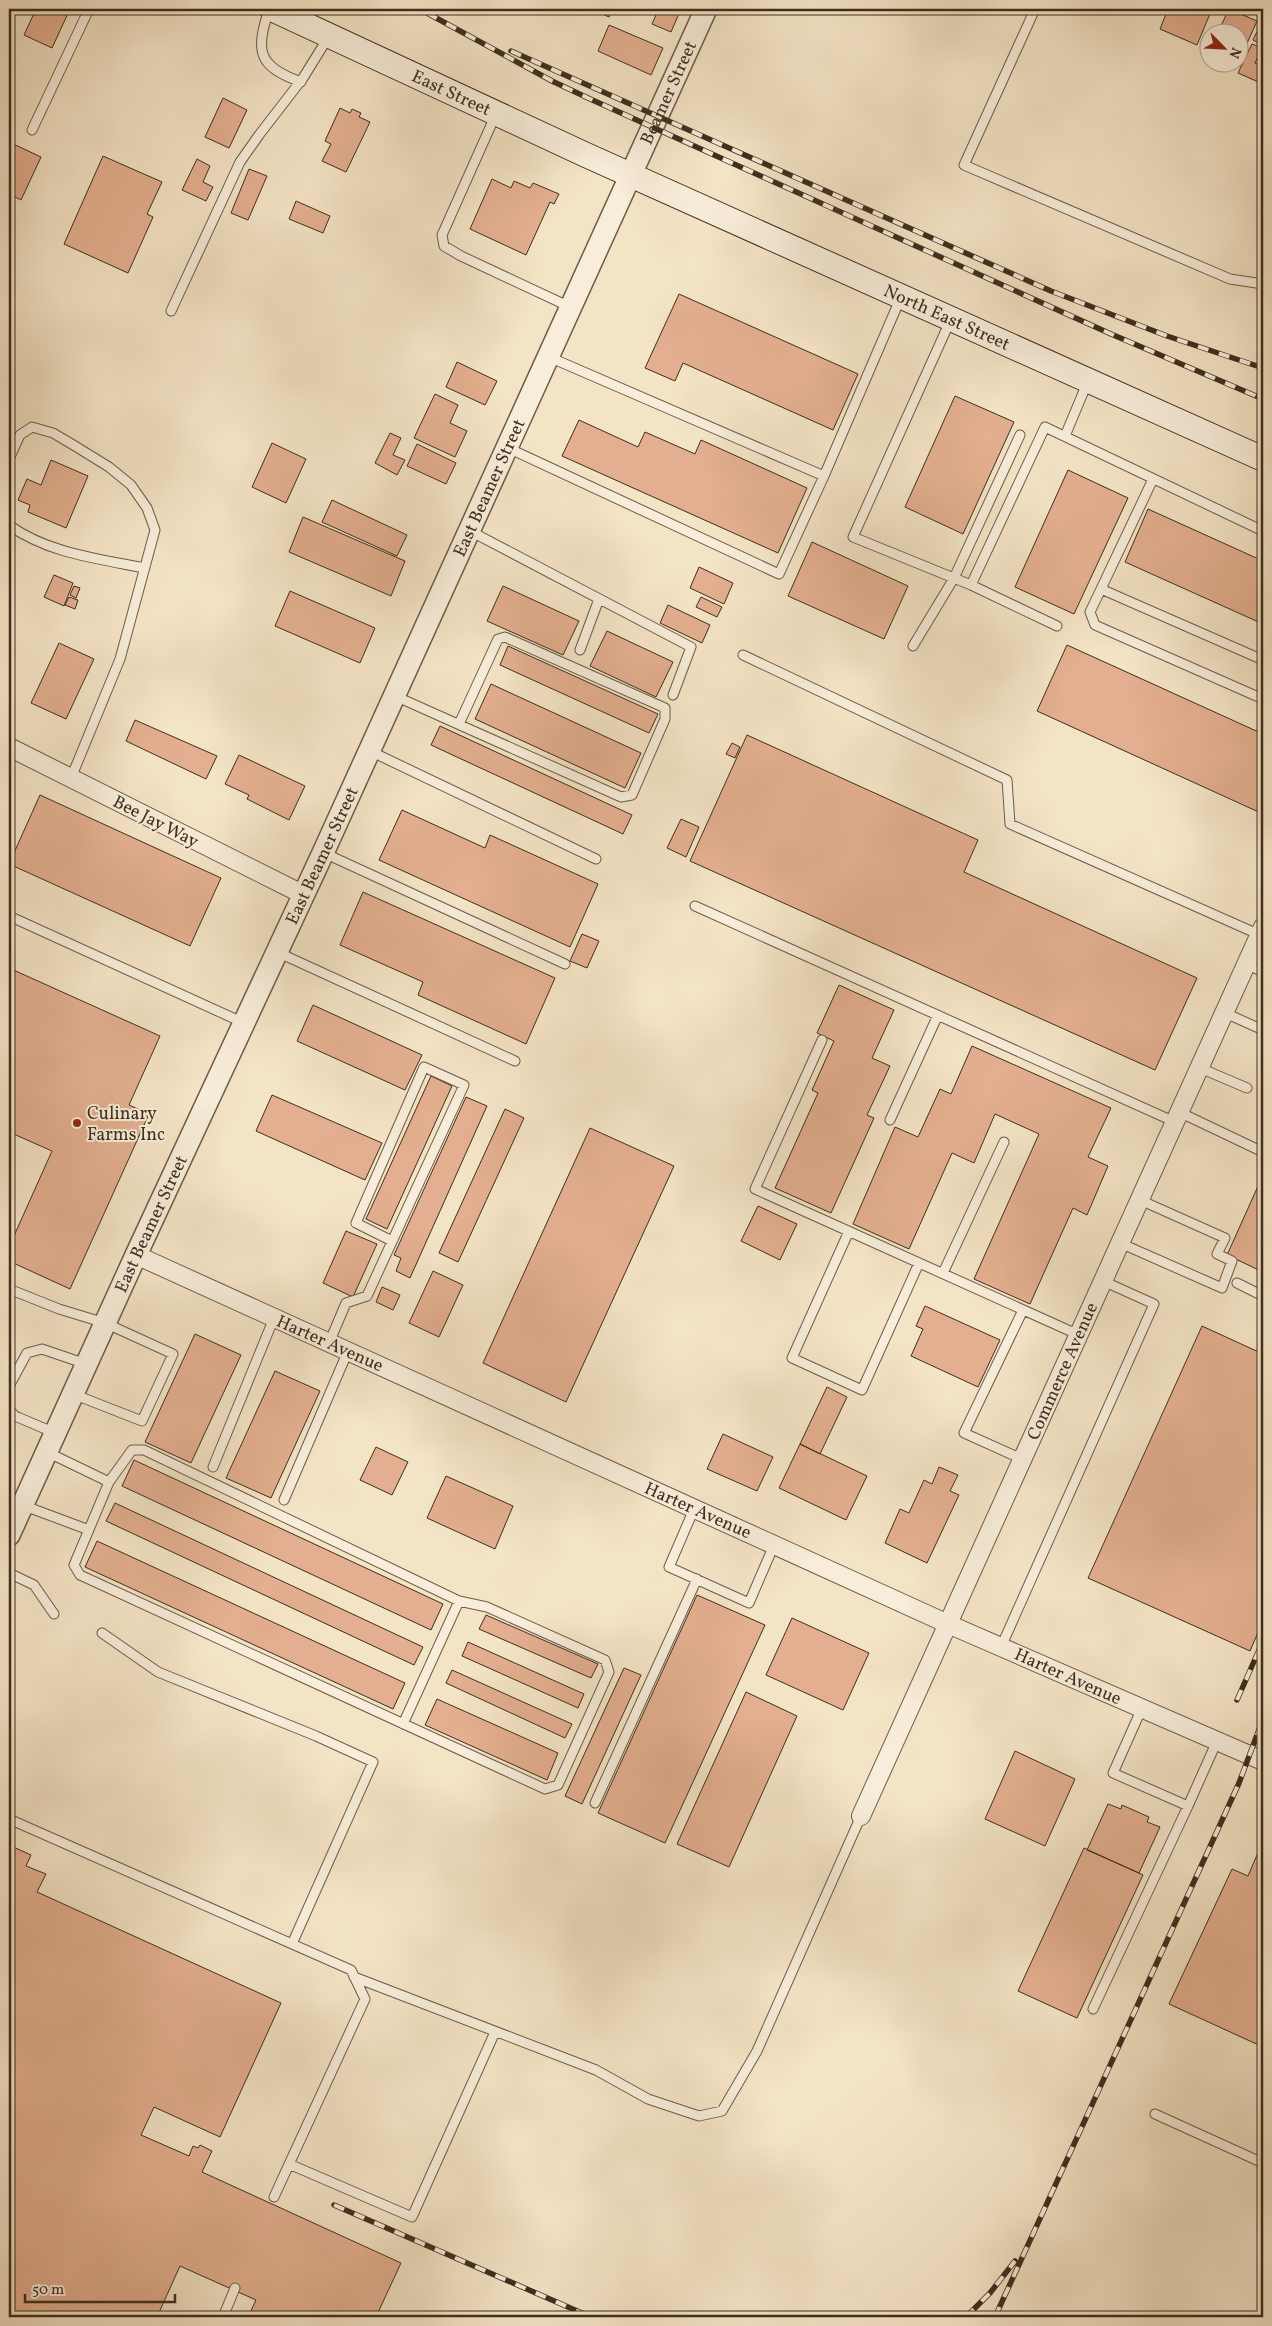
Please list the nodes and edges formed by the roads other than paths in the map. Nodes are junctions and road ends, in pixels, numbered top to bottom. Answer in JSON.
{"nodes":[{"id":1,"x":88,"y":9,"type":"edge"},
{"id":2,"x":270,"y":9,"type":"edge"},
{"id":3,"x":706,"y":9,"type":"edge"},
{"id":4,"x":1035,"y":9,"type":"edge"},
{"id":5,"x":329,"y":36,"type":"junction"},
{"id":6,"x":301,"y":82,"type":"junction"},
{"id":7,"x":496,"y":113,"type":"junction"},
{"id":8,"x":32,"y":130,"type":"dead end"},
{"id":9,"x":632,"y":175,"type":"junction"},
{"id":10,"x":1263,"y":284,"type":"edge"},
{"id":11,"x":901,"y":296,"type":"junction"},
{"id":12,"x":572,"y":308,"type":"junction"},
{"id":13,"x":171,"y":311,"type":"dead end"},
{"id":14,"x":952,"y":319,"type":"junction"},
{"id":15,"x":549,"y":357,"type":"junction"},
{"id":16,"x":1088,"y":380,"type":"junction"},
{"id":17,"x":1020,"y":435,"type":"dead end"},
{"id":18,"x":1065,"y":436,"type":"junction"},
{"id":19,"x":508,"y":448,"type":"junction"},
{"id":20,"x":9,"y":459,"type":"edge"},
{"id":21,"x":1263,"y":459,"type":"edge"},
{"id":22,"x":824,"y":476,"type":"junction"},
{"id":23,"x":1152,"y":479,"type":"junction"},
{"id":24,"x":9,"y":525,"type":"edge"},
{"id":25,"x":470,"y":531,"type":"junction"},
{"id":26,"x":1263,"y":531,"type":"edge"},
{"id":27,"x":145,"y":568,"type":"junction"},
{"id":28,"x":954,"y":578,"type":"junction"},
{"id":29,"x":971,"y":585,"type":"junction"},
{"id":30,"x":1101,"y":589,"type":"junction"},
{"id":31,"x":599,"y":599,"type":"junction"},
{"id":32,"x":1058,"y":626,"type":"dead end"},
{"id":33,"x":913,"y":646,"type":"dead end"},
{"id":34,"x":580,"y":650,"type":"dead end"},
{"id":35,"x":744,"y":655,"type":"dead end"},
{"id":36,"x":1263,"y":660,"type":"edge"},
{"id":37,"x":395,"y":696,"type":"junction"},
{"id":38,"x":673,"y":696,"type":"dead end"},
{"id":39,"x":1263,"y":699,"type":"edge"},
{"id":40,"x":459,"y":724,"type":"junction"},
{"id":41,"x":9,"y":747,"type":"edge"},
{"id":42,"x":370,"y":751,"type":"junction"},
{"id":43,"x":71,"y":778,"type":"junction"},
{"id":44,"x":324,"y":853,"type":"junction"},
{"id":45,"x":596,"y":859,"type":"dead end"},
{"id":46,"x":304,"y":895,"type":"junction"},
{"id":47,"x":695,"y":906,"type":"dead end"},
{"id":48,"x":9,"y":916,"type":"edge"},
{"id":49,"x":1261,"y":931,"type":"edge"},
{"id":50,"x":277,"y":952,"type":"junction"},
{"id":51,"x":566,"y":964,"type":"dead end"},
{"id":52,"x":1247,"y":964,"type":"junction"},
{"id":53,"x":1263,"y":972,"type":"edge"},
{"id":54,"x":1224,"y":1013,"type":"junction"},
{"id":55,"x":938,"y":1015,"type":"junction"},
{"id":56,"x":244,"y":1023,"type":"junction"},
{"id":57,"x":1263,"y":1030,"type":"edge"},
{"id":58,"x":822,"y":1040,"type":"dead end"},
{"id":59,"x":515,"y":1060,"type":"dead end"},
{"id":60,"x":1200,"y":1068,"type":"junction"},
{"id":61,"x":1247,"y":1088,"type":"dead end"},
{"id":62,"x":1177,"y":1117,"type":"junction"},
{"id":63,"x":890,"y":1120,"type":"dead end"},
{"id":64,"x":1004,"y":1142,"type":"dead end"},
{"id":65,"x":1263,"y":1152,"type":"edge"},
{"id":66,"x":1140,"y":1200,"type":"junction"},
{"id":67,"x":849,"y":1231,"type":"junction"},
{"id":68,"x":392,"y":1241,"type":"junction"},
{"id":69,"x":1120,"y":1243,"type":"junction"},
{"id":70,"x":136,"y":1255,"type":"junction"},
{"id":71,"x":919,"y":1263,"type":"junction"},
{"id":72,"x":943,"y":1274,"type":"junction"},
{"id":73,"x":1103,"y":1281,"type":"junction"},
{"id":74,"x":1237,"y":1283,"type":"dead end"},
{"id":75,"x":9,"y":1289,"type":"edge"},
{"id":76,"x":1263,"y":1296,"type":"edge"},
{"id":77,"x":1023,"y":1310,"type":"junction"},
{"id":78,"x":274,"y":1318,"type":"junction"},
{"id":79,"x":105,"y":1324,"type":"junction"},
{"id":80,"x":1079,"y":1335,"type":"junction"},
{"id":81,"x":329,"y":1343,"type":"junction"},
{"id":82,"x":348,"y":1351,"type":"junction"},
{"id":83,"x":86,"y":1364,"type":"junction"},
{"id":84,"x":9,"y":1386,"type":"edge"},
{"id":85,"x":73,"y":1394,"type":"junction"},
{"id":86,"x":9,"y":1410,"type":"edge"},
{"id":87,"x":51,"y":1443,"type":"junction"},
{"id":88,"x":1022,"y":1459,"type":"junction"},
{"id":89,"x":213,"y":1467,"type":"dead end"},
{"id":90,"x":109,"y":1482,"type":"junction"},
{"id":91,"x":284,"y":1500,"type":"dead end"},
{"id":92,"x":16,"y":1501,"type":"edge"},
{"id":93,"x":694,"y":1508,"type":"junction"},
{"id":94,"x":89,"y":1530,"type":"junction"},
{"id":95,"x":9,"y":1535,"type":"edge"},
{"id":96,"x":774,"y":1545,"type":"junction"},
{"id":97,"x":9,"y":1574,"type":"edge"},
{"id":98,"x":697,"y":1579,"type":"junction"},
{"id":99,"x":459,"y":1601,"type":"junction"},
{"id":100,"x":54,"y":1614,"type":"dead end"},
{"id":101,"x":948,"y":1624,"type":"junction"},
{"id":102,"x":102,"y":1633,"type":"dead end"},
{"id":103,"x":1001,"y":1647,"type":"junction"},
{"id":104,"x":1142,"y":1708,"type":"junction"},
{"id":105,"x":404,"y":1724,"type":"junction"},
{"id":106,"x":1217,"y":1741,"type":"junction"},
{"id":107,"x":1263,"y":1761,"type":"edge"},
{"id":108,"x":595,"y":1803,"type":"dead end"},
{"id":109,"x":1188,"y":1806,"type":"junction"},
{"id":110,"x":861,"y":1816,"type":"joint"},
{"id":111,"x":13,"y":1821,"type":"edge"},
{"id":112,"x":292,"y":1944,"type":"junction"},
{"id":113,"x":354,"y":1977,"type":"junction"},
{"id":114,"x":1093,"y":2009,"type":"dead end"},
{"id":115,"x":495,"y":2032,"type":"junction"},
{"id":116,"x":1156,"y":2114,"type":"dead end"},
{"id":117,"x":1263,"y":2163,"type":"edge"},
{"id":118,"x":289,"y":2164,"type":"junction"},
{"id":119,"x":274,"y":2197,"type":"dead end"},
{"id":120,"x":235,"y":2288,"type":"dead end"},
{"id":121,"x":223,"y":2317,"type":"edge"}],
"edges":[{"from":1,"to":8,"type":"lane"},
{"from":2,"to":5,"type":"main road","name":"East Street"},
{"from":2,"to":6,"type":"lane"},
{"from":3,"to":9,"type":"street","name":"Beamer Street"},
{"from":4,"to":10,"type":"lane"},
{"from":5,"to":6,"type":"lane"},
{"from":5,"to":7,"type":"main road","name":"East Street"},
{"from":6,"to":13,"type":"lane"},
{"from":7,"to":9,"type":"main road","name":"East Street"},
{"from":7,"to":12,"type":"lane"},
{"from":9,"to":11,"type":"main road","name":"North East Street"},
{"from":9,"to":12,"type":"street","name":"East Beamer Street"},
{"from":11,"to":14,"type":"main road","name":"North East Street"},
{"from":11,"to":22,"type":"lane"},
{"from":12,"to":15,"type":"street","name":"East Beamer Street"},
{"from":14,"to":16,"type":"main road","name":"North East Street"},
{"from":14,"to":28,"type":"lane"},
{"from":15,"to":19,"type":"street","name":"East Beamer Street"},
{"from":15,"to":22,"type":"lane"},
{"from":16,"to":18,"type":"lane"},
{"from":16,"to":21,"type":"main road","name":"North East Street"},
{"from":17,"to":28,"type":"lane"},
{"from":18,"to":23,"type":"lane"},
{"from":18,"to":29,"type":"lane"},
{"from":19,"to":22,"type":"lane"},
{"from":19,"to":25,"type":"street","name":"East Beamer Street"},
{"from":20,"to":27,"type":"lane"},
{"from":23,"to":26,"type":"lane"},
{"from":23,"to":30,"type":"lane"},
{"from":24,"to":27,"type":"lane"},
{"from":25,"to":31,"type":"lane"},
{"from":25,"to":37,"type":"street","name":"East Beamer Street"},
{"from":27,"to":43,"type":"lane"},
{"from":28,"to":29,"type":"lane"},
{"from":28,"to":33,"type":"lane"},
{"from":29,"to":32,"type":"lane"},
{"from":30,"to":36,"type":"lane"},
{"from":30,"to":39,"type":"lane"},
{"from":31,"to":34,"type":"lane"},
{"from":31,"to":38,"type":"lane"},
{"from":35,"to":49,"type":"lane"},
{"from":37,"to":40,"type":"lane"},
{"from":37,"to":42,"type":"street","name":"East Beamer Street"},
{"from":40,"to":40,"type":"lane"},
{"from":41,"to":43,"type":"street","name":"Bee Jay Way"},
{"from":42,"to":44,"type":"street","name":"East Beamer Street"},
{"from":42,"to":45,"type":"lane"},
{"from":43,"to":46,"type":"street","name":"Bee Jay Way"},
{"from":44,"to":46,"type":"street","name":"East Beamer Street"},
{"from":44,"to":51,"type":"lane"},
{"from":46,"to":50,"type":"street","name":"East Beamer Street"},
{"from":47,"to":55,"type":"lane"},
{"from":48,"to":56,"type":"lane"},
{"from":49,"to":52,"type":"street","name":"Commerce Avenue"},
{"from":50,"to":56,"type":"street","name":"East Beamer Street"},
{"from":50,"to":59,"type":"lane"},
{"from":52,"to":53,"type":"lane"},
{"from":52,"to":54,"type":"street","name":"Commerce Avenue"},
{"from":54,"to":57,"type":"lane"},
{"from":54,"to":60,"type":"street","name":"Commerce Avenue"},
{"from":55,"to":62,"type":"lane"},
{"from":55,"to":63,"type":"lane"},
{"from":56,"to":70,"type":"street","name":"East Beamer Street"},
{"from":58,"to":67,"type":"lane"},
{"from":60,"to":61,"type":"lane"},
{"from":60,"to":62,"type":"street","name":"Commerce Avenue"},
{"from":62,"to":65,"type":"lane"},
{"from":62,"to":66,"type":"street","name":"Commerce Avenue"},
{"from":64,"to":72,"type":"lane"},
{"from":66,"to":69,"type":"street","name":"Commerce Avenue"},
{"from":66,"to":69,"type":"lane"},
{"from":67,"to":71,"type":"lane"},
{"from":67,"to":71,"type":"lane"},
{"from":68,"to":68,"type":"lane"},
{"from":68,"to":81,"type":"lane"},
{"from":69,"to":73,"type":"street","name":"Commerce Avenue"},
{"from":70,"to":78,"type":"street","name":"Harter Avenue"},
{"from":70,"to":79,"type":"street","name":"East Beamer Street"},
{"from":71,"to":72,"type":"lane"},
{"from":72,"to":77,"type":"lane"},
{"from":73,"to":80,"type":"street","name":"Commerce Avenue"},
{"from":73,"to":103,"type":"lane"},
{"from":74,"to":76,"type":"lane"},
{"from":75,"to":79,"type":"lane"},
{"from":77,"to":80,"type":"lane"},
{"from":77,"to":88,"type":"lane"},
{"from":78,"to":81,"type":"street","name":"Harter Avenue"},
{"from":78,"to":89,"type":"lane"},
{"from":79,"to":83,"type":"street","name":"East Beamer Street"},
{"from":79,"to":85,"type":"lane"},
{"from":80,"to":88,"type":"street","name":"Commerce Avenue"},
{"from":81,"to":82,"type":"street","name":"Harter Avenue"},
{"from":82,"to":91,"type":"lane"},
{"from":82,"to":93,"type":"street","name":"Harter Avenue"},
{"from":83,"to":84,"type":"lane"},
{"from":83,"to":85,"type":"street","name":"East Beamer Street"},
{"from":85,"to":87,"type":"street","name":"East Beamer Street"},
{"from":86,"to":87,"type":"lane"},
{"from":87,"to":90,"type":"lane"},
{"from":87,"to":92,"type":"street","name":"East Beamer Street"},
{"from":88,"to":101,"type":"street","name":"Commerce Avenue"},
{"from":90,"to":94,"type":"lane"},
{"from":90,"to":99,"type":"lane"},
{"from":92,"to":94,"type":"lane"},
{"from":92,"to":95,"type":"street","name":"East Beamer Street"},
{"from":93,"to":96,"type":"street","name":"Harter Avenue"},
{"from":93,"to":98,"type":"lane"},
{"from":94,"to":105,"type":"lane"},
{"from":96,"to":98,"type":"lane"},
{"from":96,"to":101,"type":"street","name":"Harter Avenue"},
{"from":97,"to":100,"type":"lane"},
{"from":98,"to":108,"type":"lane"},
{"from":99,"to":105,"type":"lane"},
{"from":99,"to":105,"type":"lane"},
{"from":101,"to":103,"type":"street","name":"Harter Avenue"},
{"from":101,"to":110,"type":"street","name":"Commerce Avenue"},
{"from":102,"to":112,"type":"lane"},
{"from":103,"to":104,"type":"street","name":"Harter Avenue"},
{"from":104,"to":106,"type":"street","name":"Harter Avenue"},
{"from":104,"to":109,"type":"lane"},
{"from":106,"to":107,"type":"street","name":"Harter Avenue"},
{"from":106,"to":109,"type":"lane"},
{"from":109,"to":114,"type":"lane"},
{"from":110,"to":115,"type":"lane"},
{"from":111,"to":112,"type":"lane"},
{"from":112,"to":113,"type":"lane"},
{"from":113,"to":115,"type":"lane"},
{"from":113,"to":118,"type":"lane"},
{"from":115,"to":118,"type":"lane"},
{"from":116,"to":117,"type":"lane"},
{"from":118,"to":119,"type":"lane"},
{"from":120,"to":121,"type":"lane"}]}
